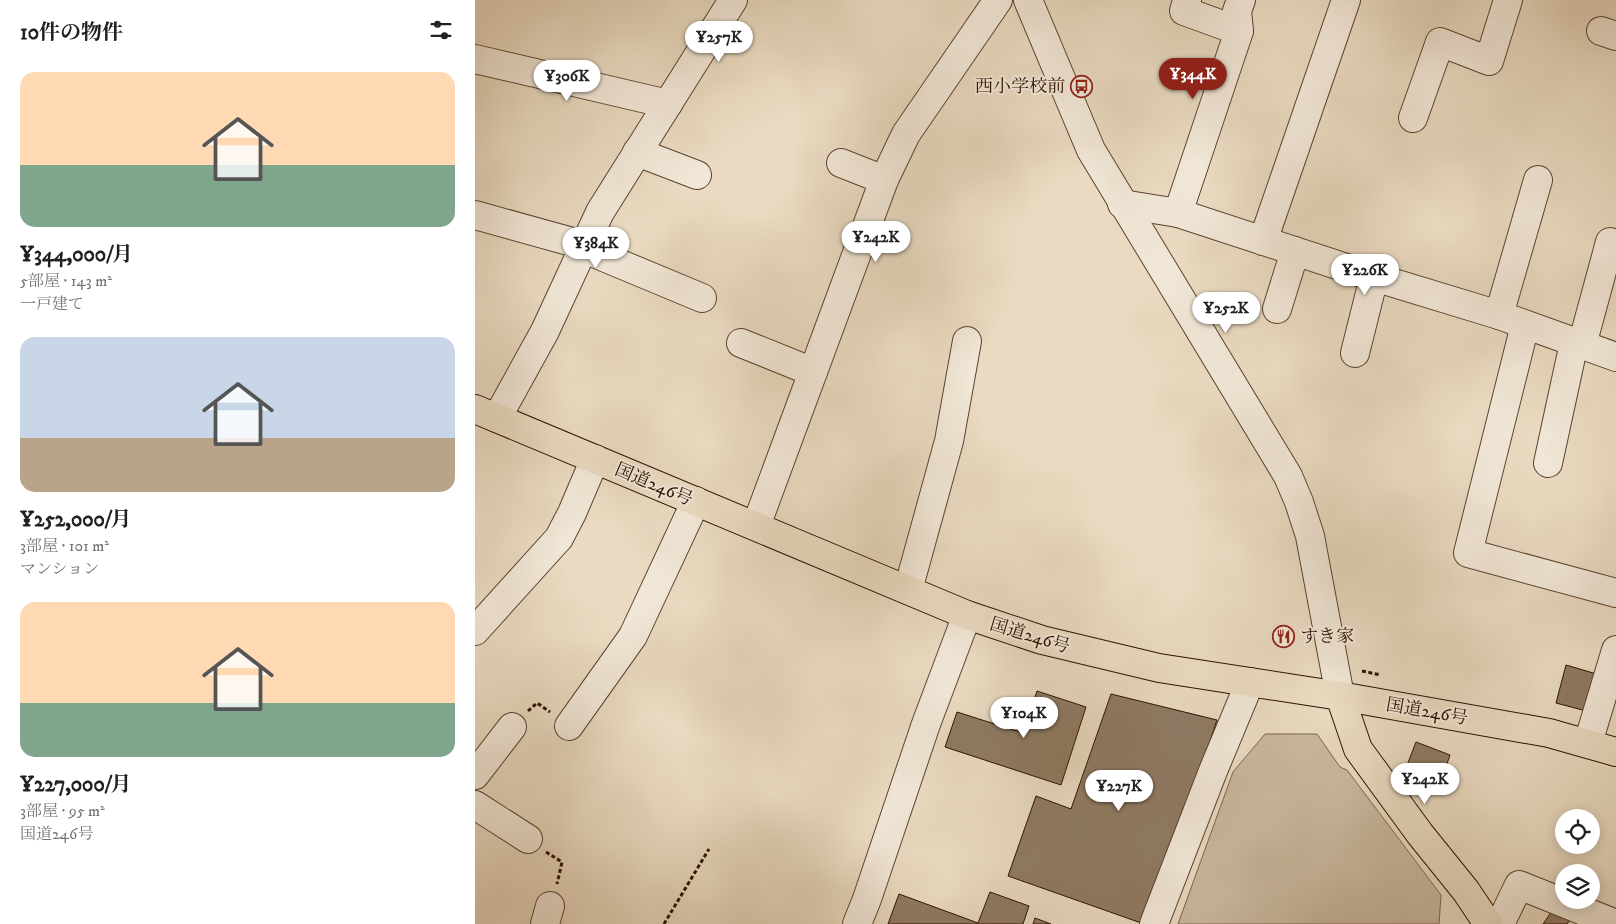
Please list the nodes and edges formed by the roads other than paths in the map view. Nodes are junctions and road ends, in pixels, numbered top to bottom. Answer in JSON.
{"nodes":[{"id":1,"x":733,"y":0,"type":"edge"},
{"id":2,"x":998,"y":0,"type":"edge"},
{"id":3,"x":1028,"y":0,"type":"edge"},
{"id":4,"x":1187,"y":0,"type":"edge"},
{"id":5,"x":1241,"y":0,"type":"edge"},
{"id":6,"x":1346,"y":0,"type":"edge"},
{"id":7,"x":1508,"y":0,"type":"edge"},
{"id":8,"x":1239,"y":31,"type":"junction"},
{"id":9,"x":475,"y":59,"type":"edge"},
{"id":10,"x":668,"y":104,"type":"junction"},
{"id":11,"x":1413,"y":118,"type":"dead end"},
{"id":12,"x":637,"y":152,"type":"junction"},
{"id":13,"x":841,"y":163,"type":"dead end"},
{"id":14,"x":697,"y":175,"type":"dead end"},
{"id":15,"x":884,"y":180,"type":"junction"},
{"id":16,"x":1538,"y":180,"type":"dead end"},
{"id":17,"x":1122,"y":204,"type":"junction"},
{"id":18,"x":1178,"y":213,"type":"junction"},
{"id":19,"x":475,"y":215,"type":"edge"},
{"id":20,"x":1263,"y":241,"type":"junction"},
{"id":21,"x":1610,"y":242,"type":"dead end"},
{"id":22,"x":583,"y":247,"type":"junction"},
{"id":23,"x":1295,"y":252,"type":"junction"},
{"id":24,"x":1374,"y":277,"type":"junction"},
{"id":25,"x":702,"y":298,"type":"dead end"},
{"id":26,"x":1277,"y":309,"type":"dead end"},
{"id":27,"x":1499,"y":315,"type":"junction"},
{"id":28,"x":1525,"y":325,"type":"junction"},
{"id":29,"x":967,"y":341,"type":"dead end"},
{"id":30,"x":741,"y":343,"type":"dead end"},
{"id":31,"x":1578,"y":344,"type":"junction"},
{"id":32,"x":1355,"y":353,"type":"dead end"},
{"id":33,"x":1616,"y":357,"type":"edge"},
{"id":34,"x":813,"y":372,"type":"junction"},
{"id":35,"x":486,"y":413,"type":"edge"},
{"id":36,"x":595,"y":459,"type":"junction"},
{"id":37,"x":1548,"y":463,"type":"dead end"},
{"id":38,"x":696,"y":501,"type":"junction"},
{"id":39,"x":756,"y":526,"type":"junction"},
{"id":40,"x":908,"y":590,"type":"junction"},
{"id":41,"x":1616,"y":593,"type":"edge"},
{"id":42,"x":967,"y":615,"type":"junction"},
{"id":43,"x":475,"y":631,"type":"edge"},
{"id":44,"x":1616,"y":650,"type":"edge"},
{"id":45,"x":1250,"y":682,"type":"junction"},
{"id":46,"x":1340,"y":696,"type":"junction"},
{"id":47,"x":569,"y":726,"type":"road end"},
{"id":48,"x":512,"y":727,"type":"road end"},
{"id":49,"x":1588,"y":743,"type":"junction"},
{"id":50,"x":1616,"y":752,"type":"edge"},
{"id":51,"x":475,"y":775,"type":"edge"},
{"id":52,"x":475,"y":804,"type":"edge"},
{"id":53,"x":528,"y":839,"type":"road end"},
{"id":54,"x":857,"y":924,"type":"edge"},
{"id":55,"x":1154,"y":924,"type":"edge"},
{"id":56,"x":1488,"y":924,"type":"edge"},
{"id":57,"x":1500,"y":924,"type":"edge"},
{"id":58,"x":1616,"y":924,"type":"edge"}],
"edges":[{"from":1,"to":10,"type":"street"},
{"from":2,"to":15,"type":"street"},
{"from":3,"to":17,"type":"street"},
{"from":4,"to":8,"type":"street"},
{"from":5,"to":8,"type":"street"},
{"from":6,"to":20,"type":"street"},
{"from":7,"to":11,"type":"street"},
{"from":8,"to":18,"type":"street"},
{"from":9,"to":10,"type":"street"},
{"from":10,"to":12,"type":"street"},
{"from":12,"to":14,"type":"street"},
{"from":12,"to":22,"type":"street"},
{"from":13,"to":15,"type":"street"},
{"from":15,"to":34,"type":"street"},
{"from":16,"to":27,"type":"street"},
{"from":17,"to":18,"type":"street"},
{"from":17,"to":46,"type":"street"},
{"from":18,"to":20,"type":"street"},
{"from":19,"to":22,"type":"street"},
{"from":20,"to":23,"type":"street"},
{"from":21,"to":31,"type":"street"},
{"from":22,"to":25,"type":"street"},
{"from":22,"to":35,"type":"street"},
{"from":23,"to":24,"type":"street"},
{"from":23,"to":26,"type":"street"},
{"from":24,"to":27,"type":"street"},
{"from":24,"to":32,"type":"street"},
{"from":27,"to":28,"type":"street"},
{"from":28,"to":31,"type":"street"},
{"from":28,"to":41,"type":"street"},
{"from":29,"to":40,"type":"street"},
{"from":30,"to":34,"type":"street"},
{"from":31,"to":33,"type":"street"},
{"from":31,"to":37,"type":"street"},
{"from":34,"to":39,"type":"street"},
{"from":35,"to":36,"type":"main road","name":"国道246号"},
{"from":36,"to":38,"type":"main road","name":"国道246号"},
{"from":36,"to":43,"type":"street"},
{"from":38,"to":39,"type":"main road","name":"国道246号"},
{"from":38,"to":47,"type":"street"},
{"from":39,"to":40,"type":"main road","name":"国道246号"},
{"from":40,"to":42,"type":"main road","name":"国道246号"},
{"from":42,"to":45,"type":"main road","name":"国道246号"},
{"from":42,"to":54,"type":"street"},
{"from":44,"to":49,"type":"street"},
{"from":45,"to":46,"type":"main road","name":"国道246号"},
{"from":45,"to":55,"type":"street"},
{"from":46,"to":49,"type":"main road","name":"国道246号"},
{"from":46,"to":56,"type":"main road"},
{"from":48,"to":51,"type":"street"},
{"from":49,"to":50,"type":"main road","name":"国道246号"},
{"from":52,"to":53,"type":"street"},
{"from":57,"to":58,"type":"street"}]}
